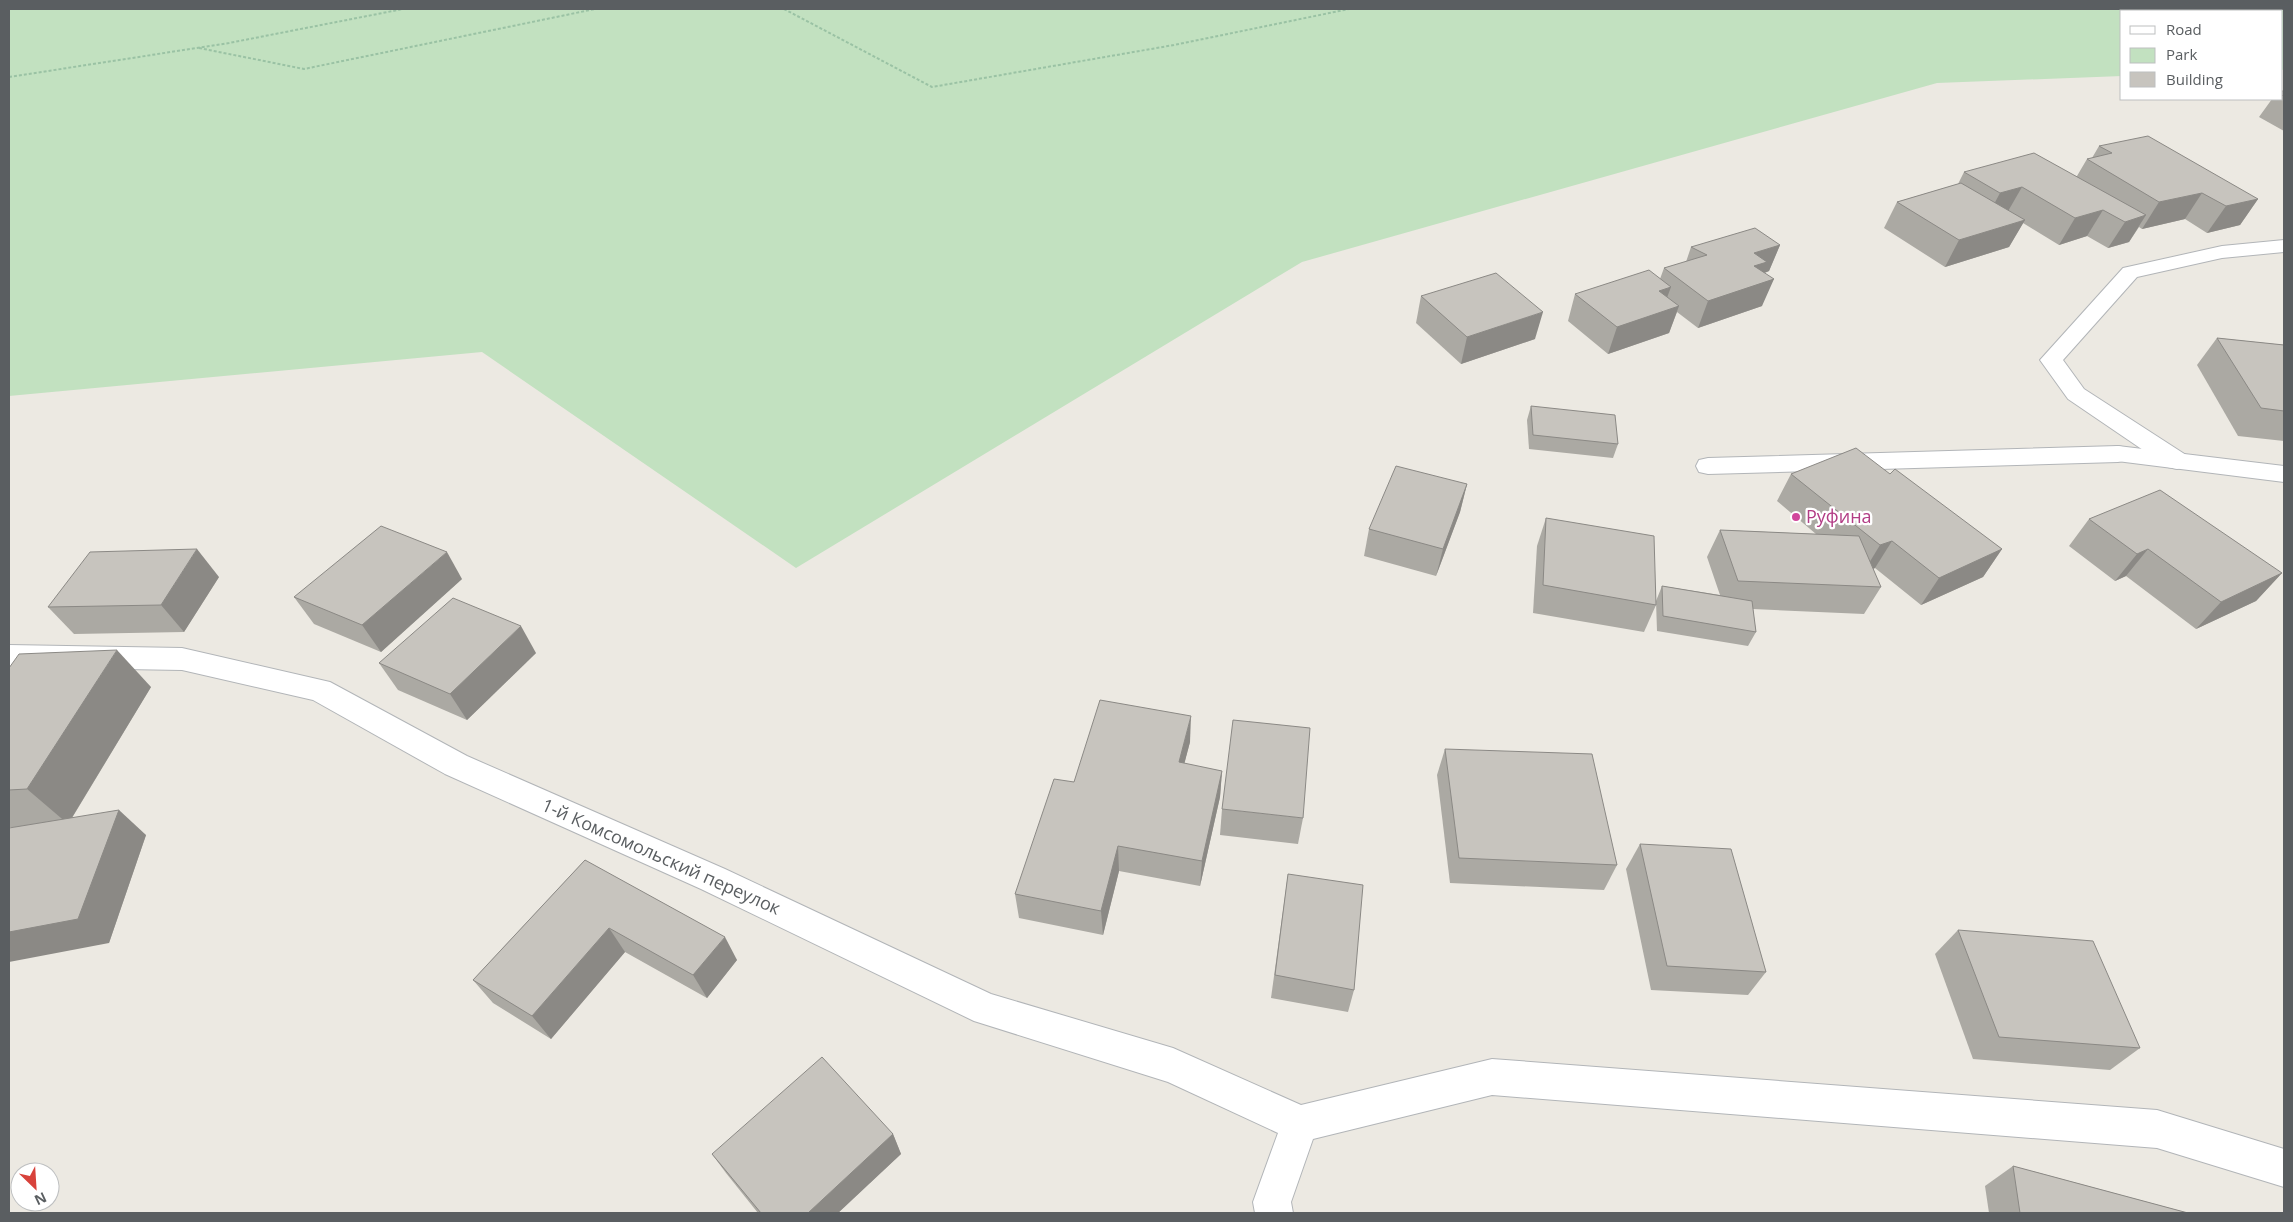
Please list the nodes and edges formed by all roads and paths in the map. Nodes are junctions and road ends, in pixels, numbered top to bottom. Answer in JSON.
{"nodes":[{"id":1,"x":403,"y":9,"type":"edge"},
{"id":2,"x":595,"y":9,"type":"edge"},
{"id":3,"x":784,"y":9,"type":"edge"},
{"id":4,"x":1348,"y":9,"type":"edge"},
{"id":5,"x":199,"y":48,"type":"junction"},
{"id":6,"x":9,"y":77,"type":"edge"},
{"id":7,"x":2284,"y":246,"type":"edge"},
{"id":8,"x":2177,"y":461,"type":"junction"},
{"id":9,"x":1708,"y":466,"type":"dead end"},
{"id":10,"x":2284,"y":474,"type":"edge"},
{"id":11,"x":9,"y":656,"type":"edge"},
{"id":12,"x":1300,"y":1124,"type":"junction"},
{"id":13,"x":2284,"y":1168,"type":"edge"},
{"id":14,"x":1274,"y":1213,"type":"edge"}],
"edges":[{"from":1,"to":5,"type":"path"},
{"from":2,"to":5,"type":"path"},
{"from":3,"to":4,"type":"path"},
{"from":5,"to":6,"type":"path"},
{"from":7,"to":8,"type":"street"},
{"from":8,"to":9,"type":"street"},
{"from":8,"to":10,"type":"street"},
{"from":11,"to":12,"type":"street","name":"1-й Комсомольский переулок"},
{"from":12,"to":13,"type":"street"},
{"from":12,"to":14,"type":"street"}]}
